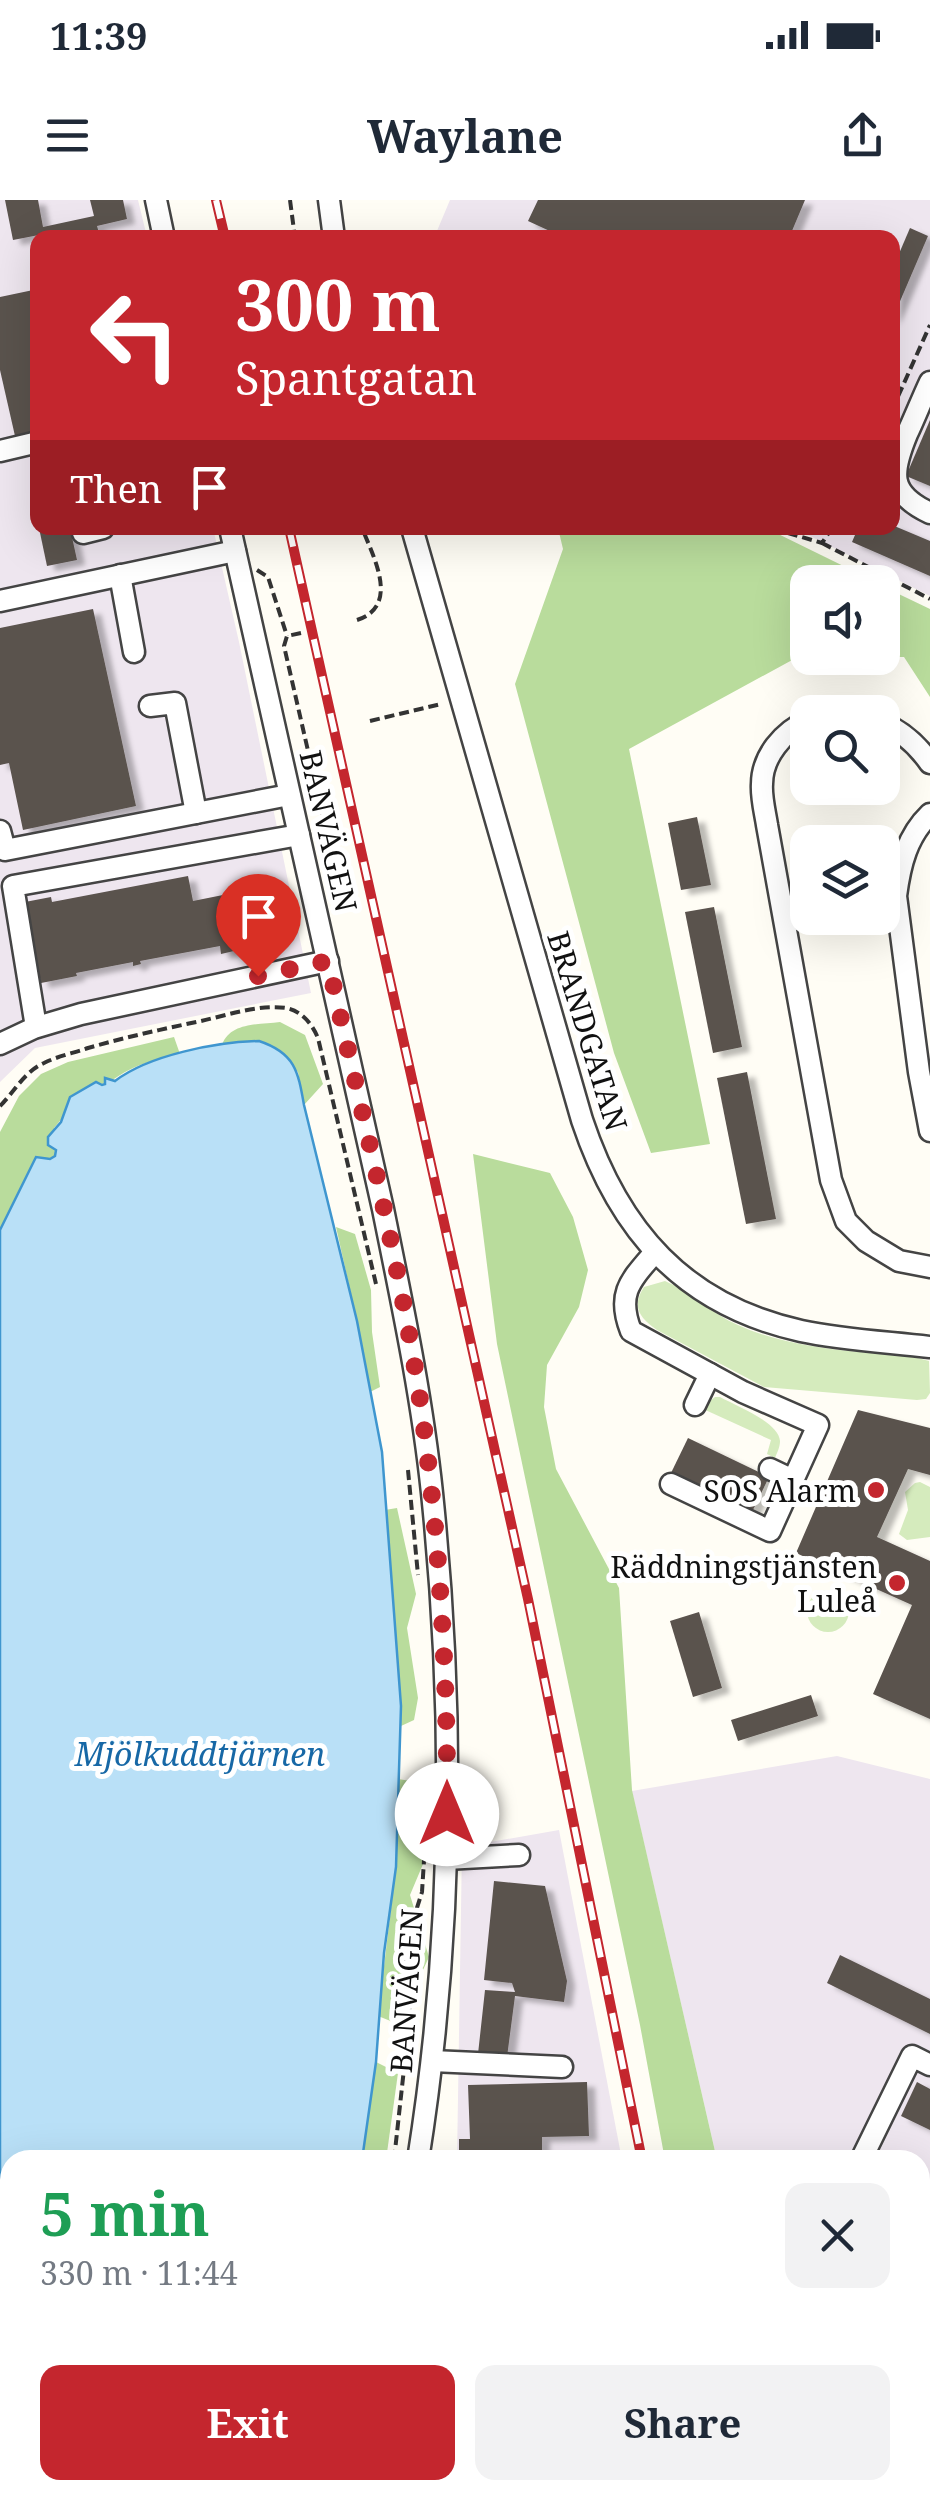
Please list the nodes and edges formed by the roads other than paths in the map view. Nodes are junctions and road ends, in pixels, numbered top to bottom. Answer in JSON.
{"nodes":[{"id":1,"x":156,"y":200,"type":"edge"},
{"id":2,"x":329,"y":200,"type":"edge"},
{"id":3,"x":162,"y":230,"type":"edge"},
{"id":4,"x":333,"y":230,"type":"edge"},
{"id":5,"x":930,"y":382,"type":"edge"},
{"id":6,"x":30,"y":444,"type":"edge"},
{"id":7,"x":0,"y":451,"type":"edge"},
{"id":8,"x":900,"y":452,"type":"edge"},
{"id":9,"x":900,"y":490,"type":"edge"},
{"id":10,"x":930,"y":514,"type":"edge"},
{"id":11,"x":232,"y":535,"type":"edge"},
{"id":12,"x":414,"y":535,"type":"edge"},
{"id":13,"x":235,"y":550,"type":"junction"},
{"id":14,"x":120,"y":575,"type":"junction"},
{"id":15,"x":0,"y":601,"type":"edge"},
{"id":16,"x":134,"y":652,"type":"dead end"},
{"id":17,"x":150,"y":706,"type":"dead end"},
{"id":18,"x":790,"y":731,"type":"edge"},
{"id":19,"x":900,"y":733,"type":"edge"},
{"id":20,"x":930,"y":763,"type":"edge"},
{"id":21,"x":290,"y":795,"type":"junction"},
{"id":22,"x":196,"y":813,"type":"junction"},
{"id":23,"x":930,"y":814,"type":"edge"},
{"id":24,"x":0,"y":830,"type":"edge"},
{"id":25,"x":299,"y":835,"type":"junction"},
{"id":26,"x":328,"y":961,"type":"junction"},
{"id":27,"x":36,"y":1027,"type":"junction"},
{"id":28,"x":0,"y":1044,"type":"edge"},
{"id":29,"x":930,"y":1132,"type":"edge"},
{"id":30,"x":655,"y":1252,"type":"junction"},
{"id":31,"x":930,"y":1267,"type":"edge"},
{"id":32,"x":930,"y":1346,"type":"edge"},
{"id":33,"x":710,"y":1374,"type":"junction"},
{"id":34,"x":695,"y":1406,"type":"dead end"},
{"id":35,"x":770,"y":1470,"type":"dead end"},
{"id":36,"x":793,"y":1480,"type":"junction"},
{"id":37,"x":671,"y":1484,"type":"dead end"},
{"id":38,"x":519,"y":1855,"type":"dead end"},
{"id":39,"x":446,"y":1858,"type":"junction"},
{"id":40,"x":432,"y":2061,"type":"junction"},
{"id":41,"x":930,"y":2064,"type":"edge"},
{"id":42,"x":562,"y":2067,"type":"dead end"},
{"id":43,"x":419,"y":2150,"type":"edge"},
{"id":44,"x":867,"y":2150,"type":"edge"}],
"edges":[{"from":1,"to":3,"type":"street"},
{"from":2,"to":4,"type":"street"},
{"from":5,"to":8,"type":"street"},
{"from":6,"to":7,"type":"street"},
{"from":9,"to":10,"type":"street"},
{"from":11,"to":13,"type":"street","name":"BANVÄGEN"},
{"from":12,"to":30,"type":"street","name":"BRANDGATAN"},
{"from":13,"to":14,"type":"street"},
{"from":13,"to":21,"type":"street","name":"BANVÄGEN"},
{"from":14,"to":15,"type":"street"},
{"from":14,"to":16,"type":"street"},
{"from":17,"to":22,"type":"street"},
{"from":18,"to":31,"type":"street"},
{"from":19,"to":20,"type":"street"},
{"from":21,"to":22,"type":"street"},
{"from":21,"to":25,"type":"street","name":"BANVÄGEN"},
{"from":22,"to":24,"type":"street"},
{"from":23,"to":29,"type":"street"},
{"from":25,"to":26,"type":"street","name":"BANVÄGEN"},
{"from":25,"to":27,"type":"street"},
{"from":26,"to":27,"type":"street"},
{"from":26,"to":39,"type":"street","name":"BANVÄGEN"},
{"from":27,"to":28,"type":"street"},
{"from":30,"to":32,"type":"street","name":"BRANDGATAN"},
{"from":30,"to":33,"type":"street"},
{"from":33,"to":34,"type":"street"},
{"from":33,"to":36,"type":"street"},
{"from":35,"to":36,"type":"street"},
{"from":36,"to":37,"type":"street"},
{"from":38,"to":39,"type":"street"},
{"from":39,"to":40,"type":"street","name":"BANVÄGEN"},
{"from":40,"to":42,"type":"street"},
{"from":40,"to":43,"type":"street","name":"BANVÄGEN"},
{"from":41,"to":44,"type":"street"}]}
